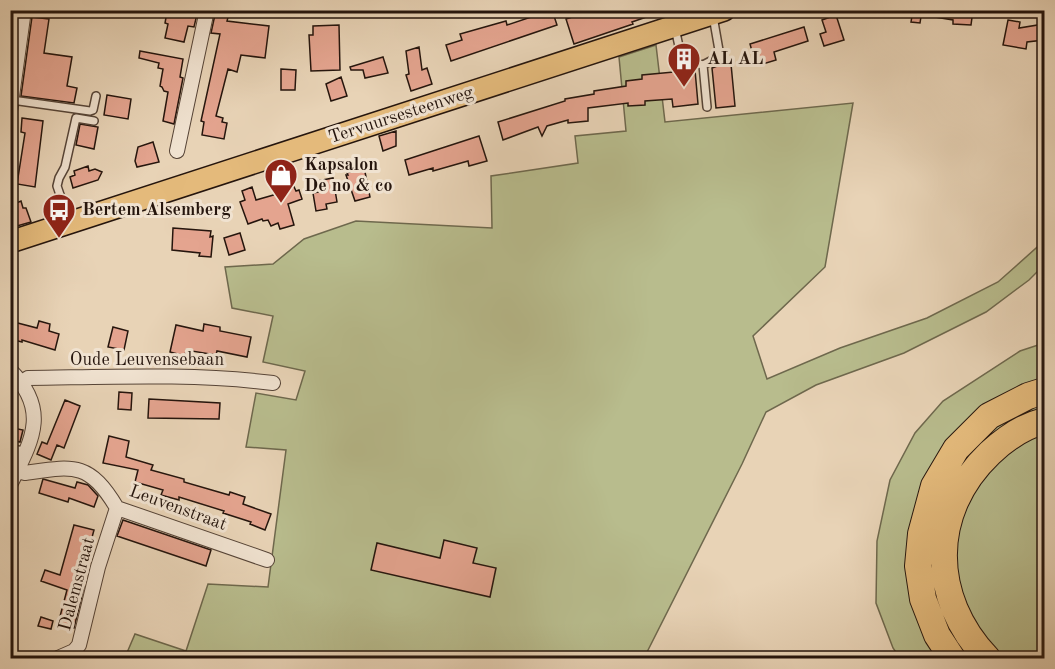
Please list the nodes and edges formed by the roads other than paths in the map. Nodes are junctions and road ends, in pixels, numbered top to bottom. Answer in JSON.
{"nodes":[{"id":1,"x":24,"y":10,"type":"edge"},
{"id":2,"x":207,"y":10,"type":"edge"},
{"id":3,"x":718,"y":12,"type":"edge"},
{"id":4,"x":675,"y":26,"type":"junction"},
{"id":5,"x":703,"y":64,"type":"junction"},
{"id":6,"x":96,"y":96,"type":"dead end"},
{"id":7,"x":11,"y":106,"type":"edge"},
{"id":8,"x":708,"y":107,"type":"dead end"},
{"id":9,"x":94,"y":122,"type":"dead end"},
{"id":10,"x":177,"y":152,"type":"dead end"},
{"id":11,"x":70,"y":223,"type":"junction"},
{"id":12,"x":10,"y":242,"type":"edge"},
{"id":13,"x":10,"y":370,"type":"edge"},
{"id":14,"x":22,"y":382,"type":"junction"},
{"id":15,"x":273,"y":383,"type":"dead end"},
{"id":16,"x":1044,"y":391,"type":"edge"},
{"id":17,"x":1044,"y":421,"type":"edge"},
{"id":18,"x":10,"y":449,"type":"edge"},
{"id":19,"x":27,"y":451,"type":"junction"},
{"id":20,"x":18,"y":471,"type":"junction"},
{"id":21,"x":10,"y":486,"type":"edge"},
{"id":22,"x":117,"y":508,"type":"junction"},
{"id":23,"x":267,"y":560,"type":"dead end"},
{"id":24,"x":58,"y":658,"type":"edge"},
{"id":25,"x":952,"y":658,"type":"edge"},
{"id":26,"x":987,"y":658,"type":"edge"}],
"edges":[{"from":1,"to":7,"type":"street"},
{"from":2,"to":10,"type":"street"},
{"from":3,"to":4,"type":"main road","name":"Tervuursesteenweg"},
{"from":3,"to":5,"type":"lane"},
{"from":4,"to":5,"type":"lane"},
{"from":4,"to":11,"type":"main road","name":"Tervuursesteenweg"},
{"from":5,"to":8,"type":"lane"},
{"from":6,"to":7,"type":"lane"},
{"from":9,"to":11,"type":"lane"},
{"from":11,"to":12,"type":"main road","name":"Tervuursesteenweg"},
{"from":13,"to":14,"type":"street"},
{"from":14,"to":15,"type":"street","name":"Oude Leuvensebaan"},
{"from":14,"to":19,"type":"street"},
{"from":16,"to":25,"type":"highway"},
{"from":17,"to":26,"type":"highway"},
{"from":18,"to":19,"type":"lane"},
{"from":19,"to":20,"type":"street"},
{"from":20,"to":21,"type":"street"},
{"from":20,"to":22,"type":"street","name":"Leuvenstraat"},
{"from":22,"to":23,"type":"street","name":"Leuvenstraat"},
{"from":22,"to":24,"type":"street","name":"Dalemstraat"}]}
